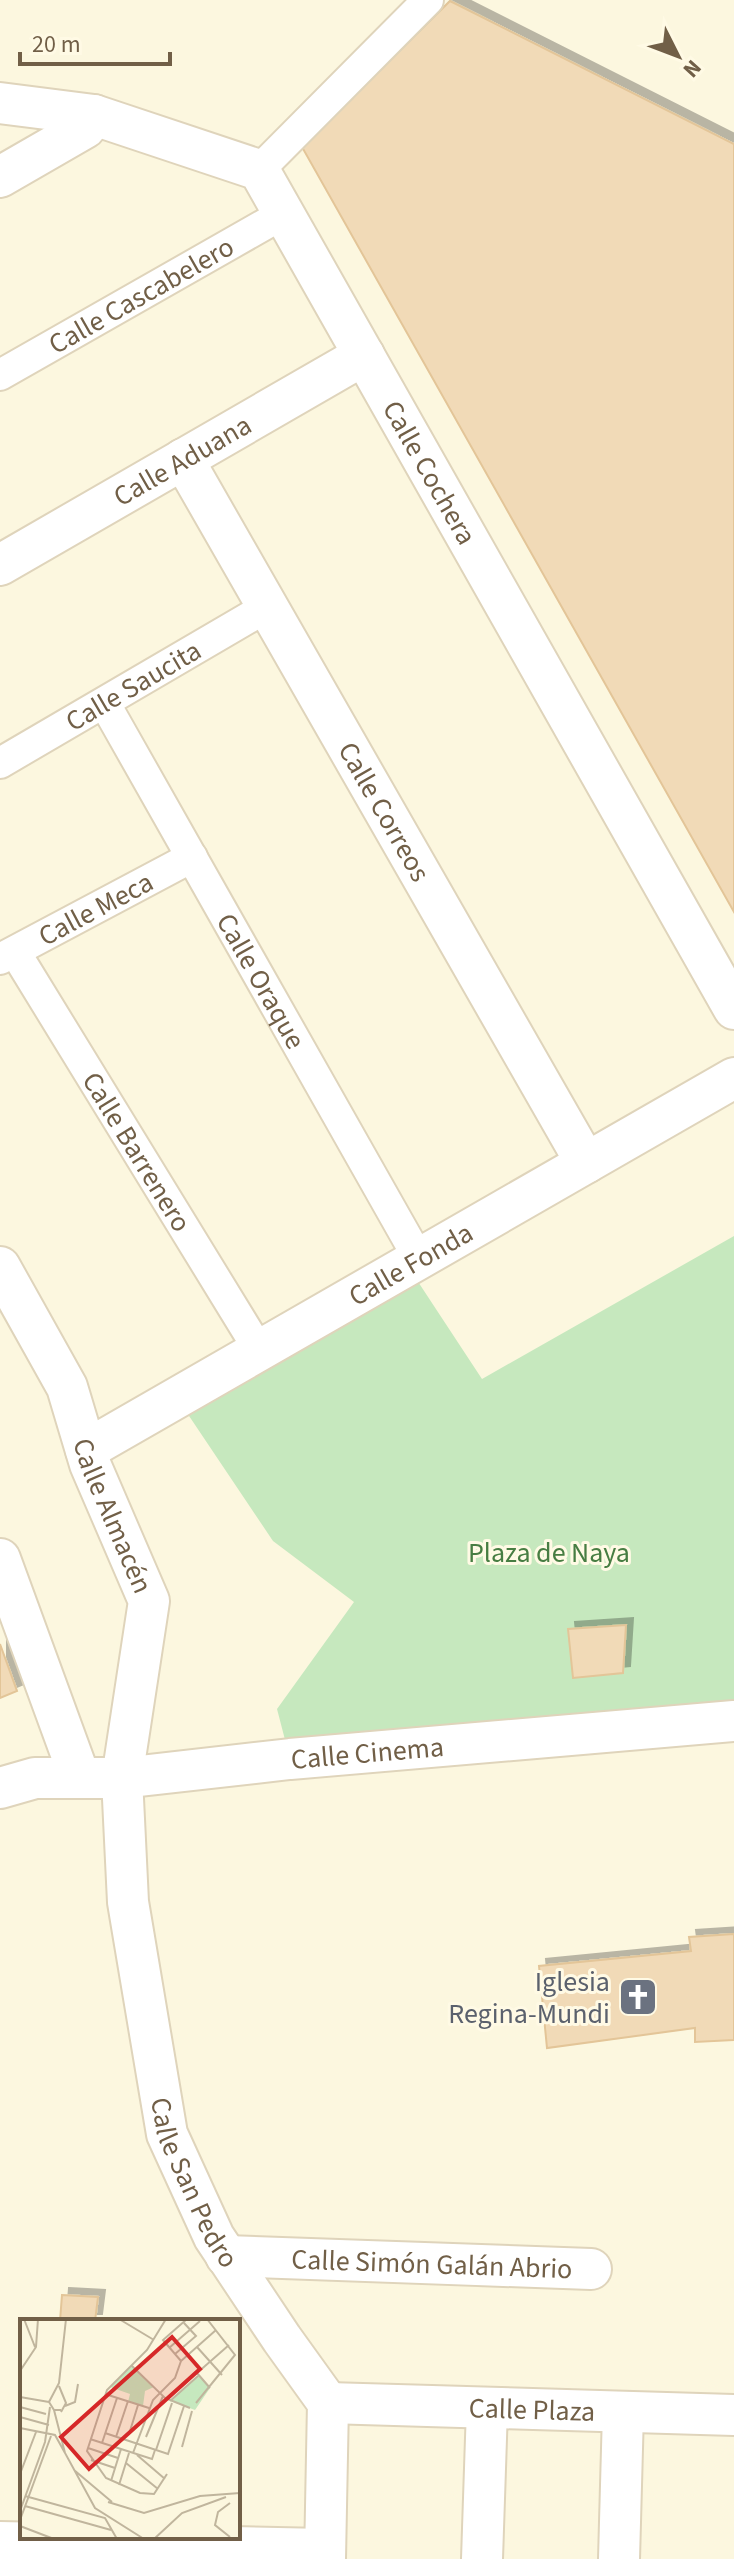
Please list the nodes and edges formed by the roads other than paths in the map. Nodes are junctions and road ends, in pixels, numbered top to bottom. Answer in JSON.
{"nodes":[{"id":1,"x":428,"y":0,"type":"edge"},
{"id":2,"x":0,"y":103,"type":"edge"},
{"id":3,"x":94,"y":115,"type":"junction"},
{"id":4,"x":259,"y":170,"type":"junction"},
{"id":5,"x":0,"y":177,"type":"edge"},
{"id":6,"x":283,"y":214,"type":"junction"},
{"id":7,"x":364,"y":355,"type":"junction"},
{"id":8,"x":0,"y":375,"type":"edge"},
{"id":9,"x":183,"y":459,"type":"junction"},
{"id":10,"x":0,"y":565,"type":"edge"},
{"id":11,"x":267,"y":607,"type":"junction"},
{"id":12,"x":105,"y":704,"type":"junction"},
{"id":13,"x":0,"y":763,"type":"edge"},
{"id":14,"x":192,"y":857,"type":"junction"},
{"id":15,"x":7,"y":956,"type":"edge"},
{"id":16,"x":734,"y":1009,"type":"edge"},
{"id":17,"x":734,"y":1078,"type":"edge"},
{"id":18,"x":586,"y":1163,"type":"junction"},
{"id":19,"x":419,"y":1259,"type":"junction"},
{"id":20,"x":0,"y":1267,"type":"edge"},
{"id":21,"x":259,"y":1350,"type":"junction"},
{"id":22,"x":86,"y":1450,"type":"junction"},
{"id":23,"x":0,"y":1559,"type":"edge"},
{"id":24,"x":734,"y":1721,"type":"edge"},
{"id":25,"x":80,"y":1778,"type":"junction"},
{"id":26,"x":122,"y":1778,"type":"junction"},
{"id":27,"x":0,"y":1788,"type":"edge"},
{"id":28,"x":226,"y":2256,"type":"junction"},
{"id":29,"x":591,"y":2269,"type":"dead end"},
{"id":30,"x":328,"y":2403,"type":"junction"},
{"id":31,"x":487,"y":2408,"type":"junction"},
{"id":32,"x":623,"y":2412,"type":"junction"},
{"id":33,"x":734,"y":2415,"type":"edge"},
{"id":34,"x":0,"y":2542,"type":"edge"},
{"id":35,"x":325,"y":2554,"type":"edge"},
{"id":36,"x":482,"y":2559,"type":"edge"},
{"id":37,"x":619,"y":2559,"type":"edge"}],
"edges":[{"from":1,"to":4,"type":"street"},
{"from":2,"to":3,"type":"street"},
{"from":3,"to":4,"type":"street"},
{"from":3,"to":5,"type":"street"},
{"from":4,"to":6,"type":"street","name":"Calle Cochera"},
{"from":6,"to":7,"type":"street","name":"Calle Cochera"},
{"from":6,"to":8,"type":"street","name":"Calle Cascabelero"},
{"from":7,"to":9,"type":"street","name":"Calle Aduana"},
{"from":7,"to":16,"type":"street","name":"Calle Cochera"},
{"from":9,"to":10,"type":"street","name":"Calle Aduana"},
{"from":9,"to":11,"type":"street","name":"Calle Correos"},
{"from":11,"to":12,"type":"street","name":"Calle Saucita"},
{"from":11,"to":18,"type":"street","name":"Calle Correos"},
{"from":12,"to":13,"type":"street","name":"Calle Saucita"},
{"from":12,"to":14,"type":"street","name":"Calle Oraque"},
{"from":14,"to":15,"type":"street","name":"Calle Meca"},
{"from":14,"to":19,"type":"street","name":"Calle Oraque"},
{"from":15,"to":21,"type":"street","name":"Calle Barrenero"},
{"from":17,"to":18,"type":"street","name":"Calle Fonda"},
{"from":18,"to":19,"type":"street","name":"Calle Fonda"},
{"from":19,"to":21,"type":"street","name":"Calle Fonda"},
{"from":20,"to":22,"type":"street","name":"Calle Almacén"},
{"from":21,"to":22,"type":"street","name":"Calle Fonda"},
{"from":22,"to":26,"type":"street","name":"Calle Almacén"},
{"from":23,"to":25,"type":"street"},
{"from":24,"to":26,"type":"street","name":"Calle Cinema"},
{"from":25,"to":26,"type":"street","name":"Calle Cinema"},
{"from":25,"to":27,"type":"street","name":"Calle Cinema"},
{"from":26,"to":28,"type":"street","name":"Calle San Pedro"},
{"from":28,"to":29,"type":"street","name":"Calle Simón Galán Abrio"},
{"from":28,"to":30,"type":"street","name":"Calle San Pedro"},
{"from":30,"to":31,"type":"street","name":"Calle Plaza"},
{"from":30,"to":35,"type":"street"},
{"from":31,"to":32,"type":"street","name":"Calle Plaza"},
{"from":31,"to":36,"type":"street"},
{"from":32,"to":33,"type":"street","name":"Calle Plaza"},
{"from":32,"to":37,"type":"street"},
{"from":34,"to":35,"type":"street"}]}
